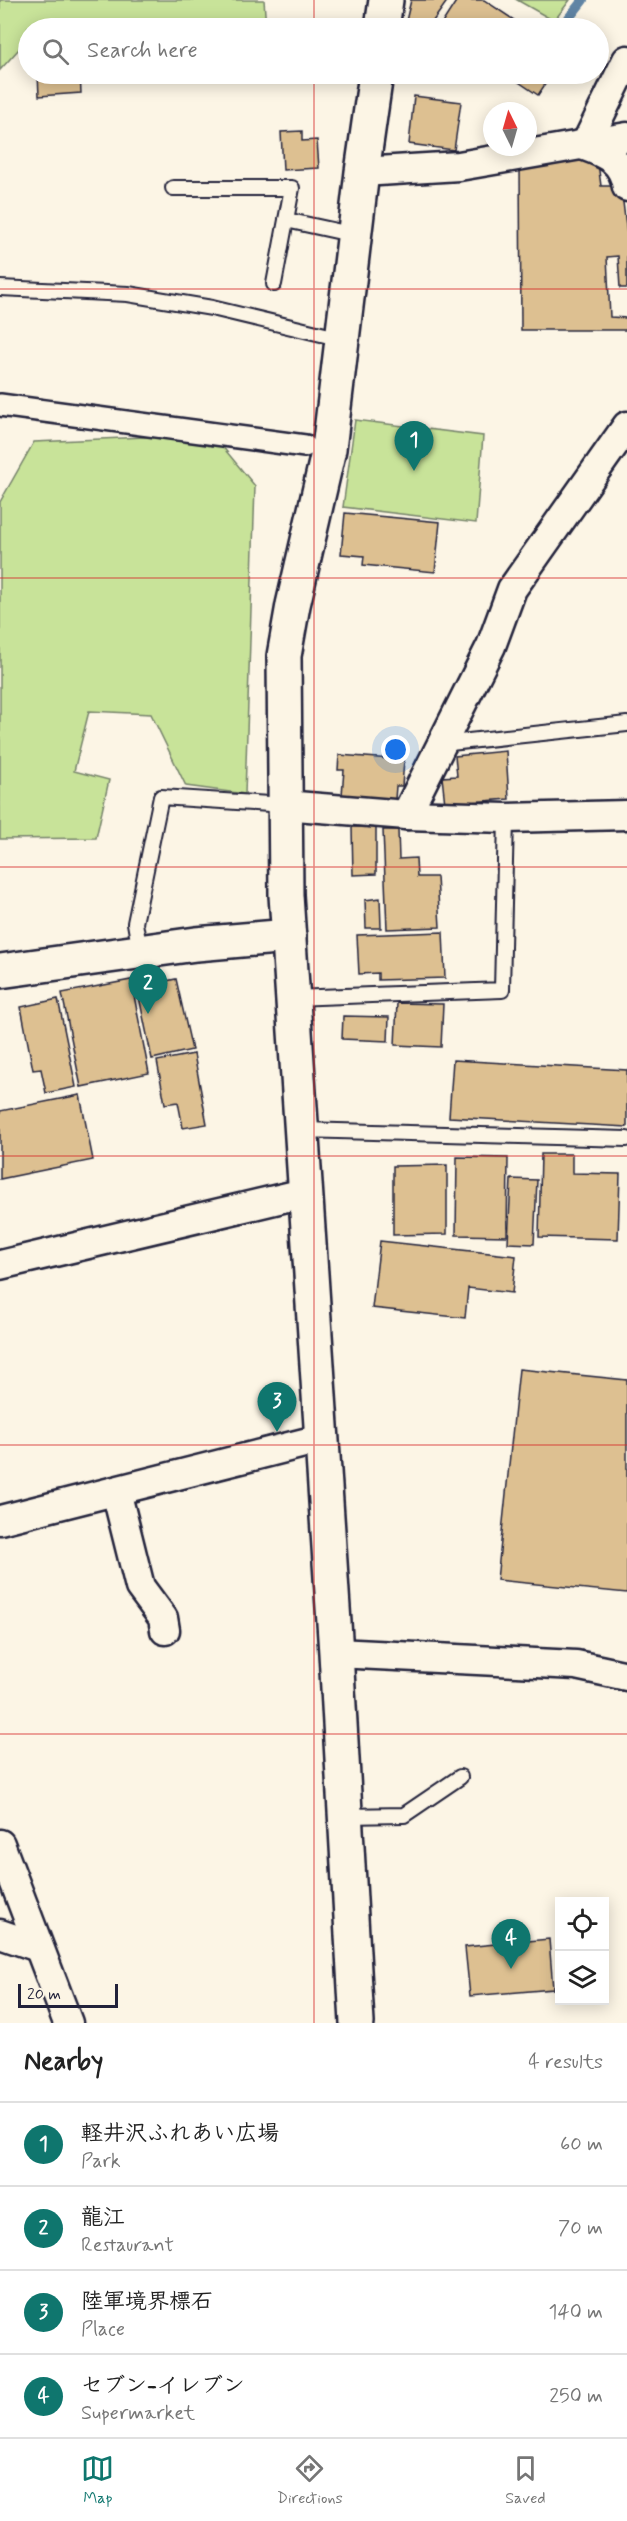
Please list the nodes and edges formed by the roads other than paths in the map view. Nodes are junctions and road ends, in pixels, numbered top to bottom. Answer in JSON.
{"nodes":[{"id":1,"x":387,"y":0,"type":"edge"},
{"id":2,"x":384,"y":18,"type":"edge"},
{"id":3,"x":627,"y":60,"type":"edge"},
{"id":4,"x":375,"y":84,"type":"edge"},
{"id":5,"x":627,"y":137,"type":"edge"},
{"id":6,"x":585,"y":146,"type":"junction"},
{"id":7,"x":362,"y":172,"type":"junction"},
{"id":8,"x":627,"y":187,"type":"edge"},
{"id":9,"x":173,"y":188,"type":"dead end"},
{"id":10,"x":286,"y":220,"type":"junction"},
{"id":11,"x":355,"y":235,"type":"junction"},
{"id":12,"x":274,"y":284,"type":"dead end"},
{"id":13,"x":0,"y":288,"type":"edge"},
{"id":14,"x":342,"y":339,"type":"junction"},
{"id":15,"x":0,"y":405,"type":"edge"},
{"id":16,"x":627,"y":426,"type":"edge"},
{"id":17,"x":305,"y":446,"type":"dead end"},
{"id":18,"x":627,"y":724,"type":"edge"},
{"id":19,"x":441,"y":744,"type":"junction"},
{"id":20,"x":284,"y":805,"type":"junction"},
{"id":21,"x":406,"y":815,"type":"junction"},
{"id":22,"x":627,"y":815,"type":"edge"},
{"id":23,"x":506,"y":818,"type":"junction"},
{"id":24,"x":289,"y":936,"type":"junction"},
{"id":25,"x":140,"y":952,"type":"junction"},
{"id":26,"x":0,"y":971,"type":"edge"},
{"id":27,"x":293,"y":998,"type":"junction"},
{"id":28,"x":302,"y":1130,"type":"junction"},
{"id":29,"x":627,"y":1139,"type":"edge"},
{"id":30,"x":304,"y":1193,"type":"junction"},
{"id":31,"x":0,"y":1265,"type":"edge"},
{"id":32,"x":320,"y":1439,"type":"junction"},
{"id":33,"x":116,"y":1491,"type":"junction"},
{"id":34,"x":0,"y":1520,"type":"edge"},
{"id":35,"x":165,"y":1630,"type":"dead end"},
{"id":36,"x":336,"y":1653,"type":"junction"},
{"id":37,"x":627,"y":1676,"type":"edge"},
{"id":38,"x":460,"y":1778,"type":"dead end"},
{"id":39,"x":345,"y":1816,"type":"junction"},
{"id":40,"x":0,"y":1844,"type":"edge"},
{"id":41,"x":0,"y":1934,"type":"edge"},
{"id":42,"x":38,"y":1947,"type":"junction"},
{"id":43,"x":68,"y":2023,"type":"edge"},
{"id":44,"x":357,"y":2023,"type":"edge"}],
"edges":[{"from":1,"to":2,"type":"street"},
{"from":3,"to":6,"type":"street"},
{"from":4,"to":7,"type":"street"},
{"from":5,"to":6,"type":"street"},
{"from":6,"to":7,"type":"street"},
{"from":6,"to":8,"type":"street"},
{"from":7,"to":11,"type":"street"},
{"from":9,"to":10,"type":"lane"},
{"from":10,"to":11,"type":"lane"},
{"from":10,"to":12,"type":"lane"},
{"from":11,"to":14,"type":"street"},
{"from":13,"to":14,"type":"lane"},
{"from":14,"to":20,"type":"street"},
{"from":15,"to":17,"type":"street"},
{"from":16,"to":19,"type":"street"},
{"from":18,"to":19,"type":"lane"},
{"from":19,"to":21,"type":"street"},
{"from":20,"to":21,"type":"street"},
{"from":20,"to":24,"type":"street"},
{"from":20,"to":25,"type":"lane"},
{"from":21,"to":23,"type":"street"},
{"from":22,"to":23,"type":"street"},
{"from":23,"to":27,"type":"lane"},
{"from":24,"to":25,"type":"street"},
{"from":24,"to":27,"type":"street"},
{"from":25,"to":26,"type":"street"},
{"from":27,"to":28,"type":"street"},
{"from":28,"to":29,"type":"lane"},
{"from":28,"to":30,"type":"street"},
{"from":30,"to":31,"type":"street"},
{"from":30,"to":32,"type":"street"},
{"from":32,"to":33,"type":"street"},
{"from":32,"to":36,"type":"street"},
{"from":33,"to":34,"type":"street"},
{"from":33,"to":35,"type":"street"},
{"from":36,"to":37,"type":"street"},
{"from":36,"to":39,"type":"street"},
{"from":38,"to":39,"type":"lane"},
{"from":39,"to":44,"type":"street"},
{"from":40,"to":42,"type":"street"},
{"from":41,"to":42,"type":"street"},
{"from":42,"to":43,"type":"street"}]}
